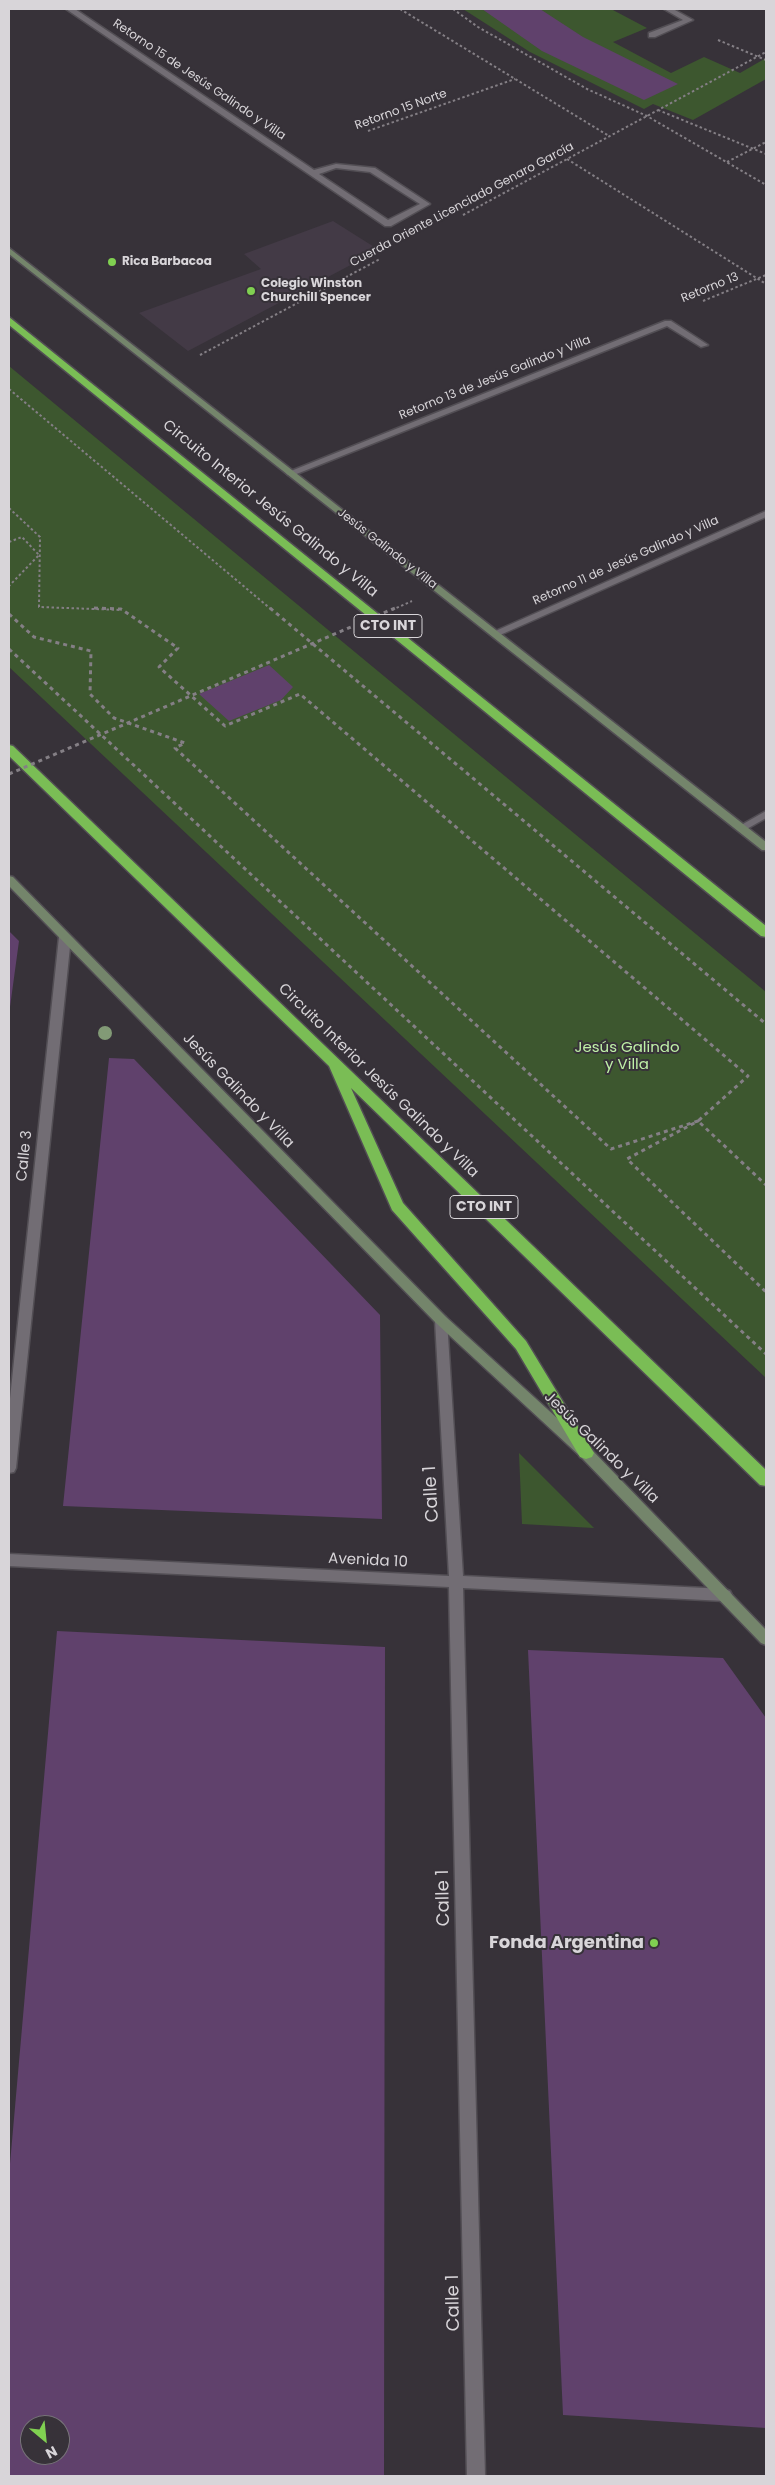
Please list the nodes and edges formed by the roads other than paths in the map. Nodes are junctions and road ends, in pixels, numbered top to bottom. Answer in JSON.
{"nodes":[{"id":1,"x":70,"y":9,"type":"edge"},
{"id":2,"x":668,"y":9,"type":"edge"},
{"id":3,"x":652,"y":35,"type":"dead end"},
{"id":4,"x":313,"y":173,"type":"junction"},
{"id":5,"x":9,"y":250,"type":"edge"},
{"id":6,"x":9,"y":320,"type":"edge"},
{"id":7,"x":704,"y":345,"type":"dead end"},
{"id":8,"x":292,"y":473,"type":"junction"},
{"id":9,"x":766,"y":514,"type":"edge"},
{"id":10,"x":496,"y":633,"type":"junction"},
{"id":11,"x":9,"y":749,"type":"edge"},
{"id":12,"x":766,"y":814,"type":"edge"},
{"id":13,"x":741,"y":828,"type":"junction"},
{"id":14,"x":766,"y":847,"type":"edge"},
{"id":15,"x":9,"y":880,"type":"edge"},
{"id":16,"x":766,"y":933,"type":"edge"},
{"id":17,"x":65,"y":937,"type":"junction"},
{"id":18,"x":331,"y":1060,"type":"junction"},
{"id":19,"x":441,"y":1320,"type":"junction"},
{"id":20,"x":586,"y":1453,"type":"junction"},
{"id":21,"x":9,"y":1468,"type":"edge"},
{"id":22,"x":766,"y":1480,"type":"edge"},
{"id":23,"x":9,"y":1560,"type":"edge"},
{"id":24,"x":456,"y":1581,"type":"junction"},
{"id":25,"x":725,"y":1595,"type":"junction"},
{"id":26,"x":766,"y":1639,"type":"edge"},
{"id":27,"x":476,"y":2476,"type":"edge"}],
"edges":[{"from":1,"to":4,"type":"street","name":"Retorno 15 de Jesús Galindo y Villa"},
{"from":2,"to":3,"type":"street"},
{"from":4,"to":4,"type":"street","name":"Retorno 15 de Jesús Galindo y Villa"},
{"from":5,"to":8,"type":"main road","name":"Jesús Galindo y Villa"},
{"from":6,"to":16,"type":"highway","name":"Circuito Interior Jesús Galindo y Villa","number":"CTO INT"},
{"from":7,"to":8,"type":"street","name":"Retorno 13 de Jesús Galindo y Villa"},
{"from":8,"to":10,"type":"main road","name":"Jesús Galindo y Villa"},
{"from":9,"to":10,"type":"street","name":"Retorno 11 de Jesús Galindo y Villa"},
{"from":10,"to":13,"type":"main road","name":"Jesús Galindo y Villa"},
{"from":11,"to":18,"type":"highway","name":"Circuito Interior Jesús Galindo y Villa","number":"CTO INT"},
{"from":12,"to":13,"type":"street"},
{"from":13,"to":14,"type":"main road","name":"Jesús Galindo y Villa"},
{"from":15,"to":17,"type":"main road","name":"Jesús Galindo y Villa"},
{"from":17,"to":19,"type":"main road","name":"Jesús Galindo y Villa"},
{"from":17,"to":21,"type":"street","name":"Calle 3"},
{"from":18,"to":20,"type":"highway"},
{"from":18,"to":22,"type":"highway","name":"Circuito Interior Jesús Galindo y Villa","number":"CTO INT"},
{"from":19,"to":20,"type":"main road","name":"Jesús Galindo y Villa"},
{"from":19,"to":24,"type":"street","name":"Calle 1"},
{"from":20,"to":25,"type":"main road","name":"Jesús Galindo y Villa"},
{"from":23,"to":24,"type":"street","name":"Avenida 10"},
{"from":24,"to":25,"type":"street","name":"Avenida 10"},
{"from":24,"to":27,"type":"street","name":"Calle 1"},
{"from":25,"to":26,"type":"main road","name":"Jesús Galindo y Villa"}]}
